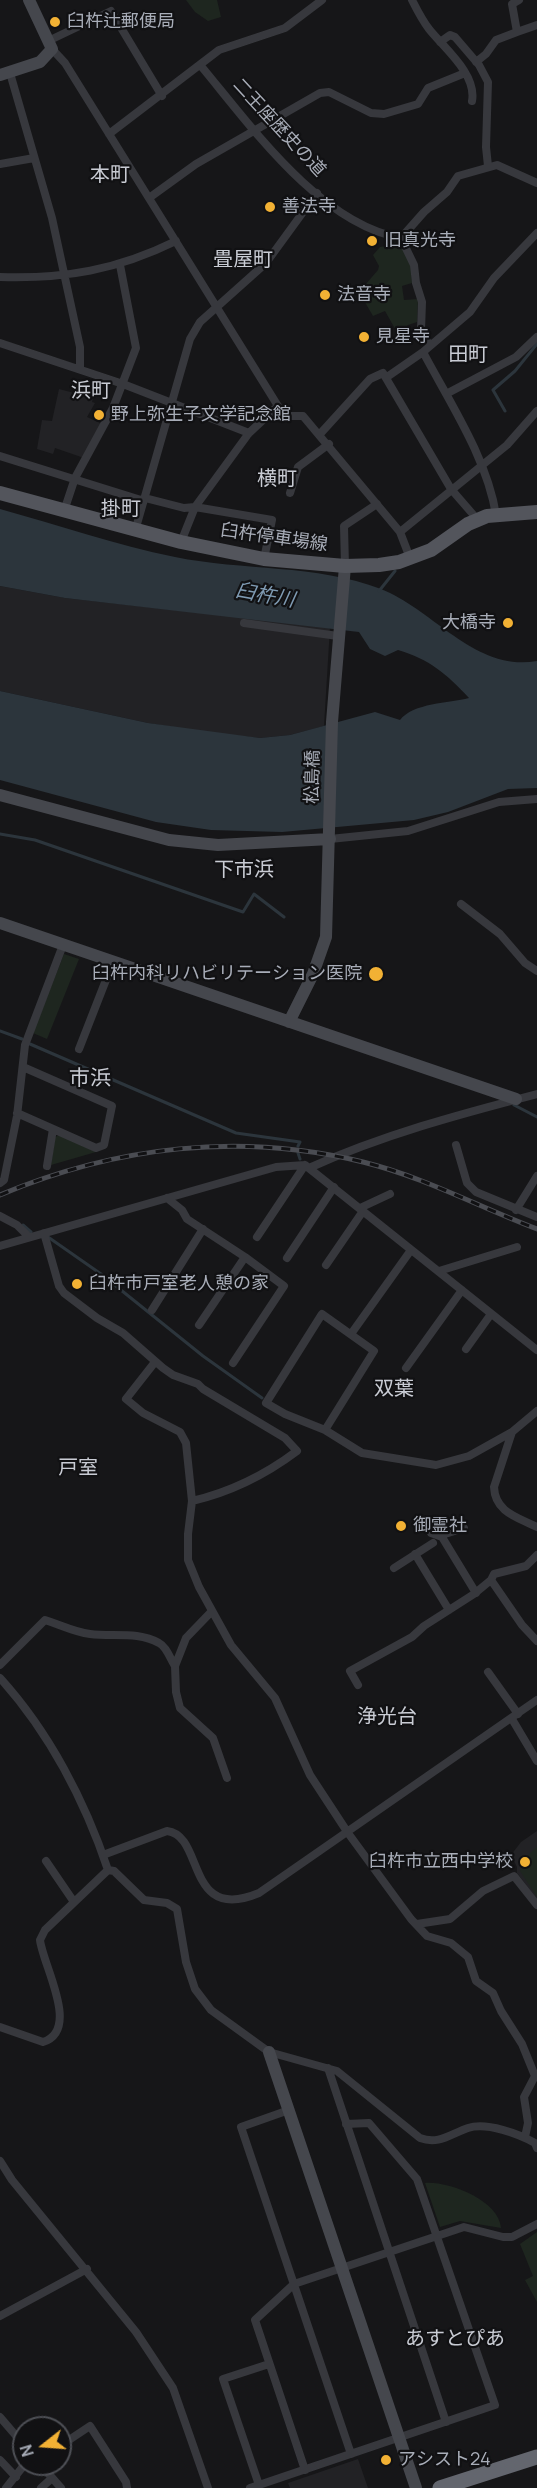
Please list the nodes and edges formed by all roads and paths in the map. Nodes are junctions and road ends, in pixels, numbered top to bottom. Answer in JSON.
{"nodes":[{"id":1,"x":29,"y":0,"type":"edge"},
{"id":2,"x":322,"y":0,"type":"edge"},
{"id":3,"x":412,"y":0,"type":"edge"},
{"id":4,"x":519,"y":0,"type":"edge"},
{"id":5,"x":537,"y":25,"type":"edge"},
{"id":6,"x":518,"y":32,"type":"junction"},
{"id":7,"x":440,"y":42,"type":"junction"},
{"id":8,"x":50,"y":45,"type":"junction"},
{"id":9,"x":476,"y":62,"type":"junction"},
{"id":10,"x":201,"y":66,"type":"junction"},
{"id":11,"x":465,"y":73,"type":"junction"},
{"id":12,"x":5,"y":74,"type":"edge"},
{"id":13,"x":162,"y":96,"type":"junction"},
{"id":14,"x":472,"y":101,"type":"dead end"},
{"id":15,"x":256,"y":132,"type":"junction"},
{"id":16,"x":109,"y":134,"type":"junction"},
{"id":17,"x":34,"y":159,"type":"junction"},
{"id":18,"x":0,"y":164,"type":"edge"},
{"id":19,"x":488,"y":166,"type":"junction"},
{"id":20,"x":537,"y":183,"type":"edge"},
{"id":21,"x":317,"y":193,"type":"junction"},
{"id":22,"x":149,"y":198,"type":"junction"},
{"id":23,"x":537,"y":233,"type":"edge"},
{"id":24,"x":401,"y":238,"type":"junction"},
{"id":25,"x":176,"y":241,"type":"junction"},
{"id":26,"x":120,"y":265,"type":"junction"},
{"id":27,"x":64,"y":274,"type":"junction"},
{"id":28,"x":0,"y":277,"type":"edge"},
{"id":29,"x":216,"y":308,"type":"junction"},
{"id":30,"x":537,"y":337,"type":"edge"},
{"id":31,"x":0,"y":343,"type":"edge"},
{"id":32,"x":427,"y":349,"type":"junction"},
{"id":33,"x":80,"y":369,"type":"junction"},
{"id":34,"x":387,"y":377,"type":"junction"},
{"id":35,"x":123,"y":384,"type":"junction"},
{"id":36,"x":446,"y":394,"type":"junction"},
{"id":37,"x":171,"y":403,"type":"junction"},
{"id":38,"x":278,"y":406,"type":"junction"},
{"id":39,"x":537,"y":411,"type":"edge"},
{"id":40,"x":249,"y":433,"type":"junction"},
{"id":41,"x":320,"y":434,"type":"junction"},
{"id":42,"x":329,"y":444,"type":"junction"},
{"id":43,"x":0,"y":456,"type":"edge"},
{"id":44,"x":482,"y":463,"type":"junction"},
{"id":45,"x":75,"y":478,"type":"junction"},
{"id":46,"x":452,"y":489,"type":"junction"},
{"id":47,"x":0,"y":493,"type":"edge"},
{"id":48,"x":290,"y":493,"type":"dead end"},
{"id":49,"x":145,"y":498,"type":"junction"},
{"id":50,"x":377,"y":504,"type":"junction"},
{"id":51,"x":195,"y":507,"type":"junction"},
{"id":52,"x":64,"y":511,"type":"junction"},
{"id":53,"x":537,"y":512,"type":"edge"},
{"id":54,"x":496,"y":515,"type":"junction"},
{"id":55,"x":477,"y":519,"type":"junction"},
{"id":56,"x":135,"y":531,"type":"junction"},
{"id":57,"x":400,"y":532,"type":"junction"},
{"id":58,"x":181,"y":542,"type":"junction"},
{"id":59,"x":410,"y":558,"type":"junction"},
{"id":60,"x":264,"y":559,"type":"junction"},
{"id":61,"x":345,"y":572,"type":"junction"},
{"id":62,"x":244,"y":623,"type":"dead end"},
{"id":63,"x":338,"y":634,"type":"junction"},
{"id":64,"x":0,"y":795,"type":"edge"},
{"id":65,"x":537,"y":799,"type":"edge"},
{"id":66,"x":331,"y":835,"type":"junction"},
{"id":67,"x":461,"y":904,"type":"dead end"},
{"id":68,"x":0,"y":923,"type":"edge"},
{"id":69,"x":63,"y":945,"type":"junction"},
{"id":70,"x":113,"y":962,"type":"junction"},
{"id":71,"x":537,"y":971,"type":"edge"},
{"id":72,"x":289,"y":1022,"type":"junction"},
{"id":73,"x":79,"y":1049,"type":"dead end"},
{"id":74,"x":23,"y":1067,"type":"junction"},
{"id":75,"x":537,"y":1094,"type":"edge"},
{"id":76,"x":516,"y":1099,"type":"junction"},
{"id":77,"x":17,"y":1113,"type":"junction"},
{"id":78,"x":53,"y":1129,"type":"junction"},
{"id":79,"x":456,"y":1145,"type":"dead end"},
{"id":80,"x":47,"y":1166,"type":"dead end"},
{"id":81,"x":307,"y":1166,"type":"junction"},
{"id":82,"x":537,"y":1176,"type":"edge"},
{"id":83,"x":0,"y":1183,"type":"edge"},
{"id":84,"x":334,"y":1187,"type":"junction"},
{"id":85,"x":390,"y":1194,"type":"dead end"},
{"id":86,"x":167,"y":1198,"type":"junction"},
{"id":87,"x":361,"y":1209,"type":"junction"},
{"id":88,"x":516,"y":1210,"type":"junction"},
{"id":89,"x":0,"y":1216,"type":"edge"},
{"id":90,"x":537,"y":1217,"type":"edge"},
{"id":91,"x":203,"y":1229,"type":"junction"},
{"id":92,"x":44,"y":1233,"type":"junction"},
{"id":93,"x":29,"y":1237,"type":"junction"},
{"id":94,"x":257,"y":1237,"type":"dead end"},
{"id":95,"x":0,"y":1246,"type":"edge"},
{"id":96,"x":517,"y":1247,"type":"dead end"},
{"id":97,"x":411,"y":1250,"type":"junction"},
{"id":98,"x":245,"y":1257,"type":"junction"},
{"id":99,"x":287,"y":1258,"type":"dead end"},
{"id":100,"x":326,"y":1265,"type":"dead end"},
{"id":101,"x":439,"y":1272,"type":"junction"},
{"id":102,"x":462,"y":1290,"type":"junction"},
{"id":103,"x":152,"y":1310,"type":"dead end"},
{"id":104,"x":491,"y":1314,"type":"junction"},
{"id":105,"x":199,"y":1326,"type":"dead end"},
{"id":106,"x":351,"y":1334,"type":"junction"},
{"id":107,"x":466,"y":1349,"type":"dead end"},
{"id":108,"x":537,"y":1350,"type":"edge"},
{"id":109,"x":155,"y":1362,"type":"junction"},
{"id":110,"x":233,"y":1363,"type":"dead end"},
{"id":111,"x":406,"y":1368,"type":"dead end"},
{"id":112,"x":537,"y":1411,"type":"edge"},
{"id":113,"x":325,"y":1430,"type":"junction"},
{"id":114,"x":512,"y":1432,"type":"junction"},
{"id":115,"x":192,"y":1500,"type":"junction"},
{"id":116,"x":427,"y":1524,"type":"dead end"},
{"id":117,"x":537,"y":1527,"type":"edge"},
{"id":118,"x":464,"y":1528,"type":"dead end"},
{"id":119,"x":442,"y":1538,"type":"junction"},
{"id":120,"x":432,"y":1543,"type":"dead end"},
{"id":121,"x":414,"y":1554,"type":"junction"},
{"id":122,"x":537,"y":1555,"type":"edge"},
{"id":123,"x":394,"y":1568,"type":"dead end"},
{"id":124,"x":491,"y":1581,"type":"junction"},
{"id":125,"x":476,"y":1593,"type":"junction"},
{"id":126,"x":448,"y":1610,"type":"junction"},
{"id":127,"x":212,"y":1611,"type":"junction"},
{"id":128,"x":537,"y":1641,"type":"edge"},
{"id":129,"x":0,"y":1665,"type":"edge"},
{"id":130,"x":175,"y":1666,"type":"junction"},
{"id":131,"x":488,"y":1672,"type":"dead end"},
{"id":132,"x":0,"y":1678,"type":"edge"},
{"id":133,"x":358,"y":1686,"type":"dead end"},
{"id":134,"x":537,"y":1700,"type":"edge"},
{"id":135,"x":514,"y":1717,"type":"junction"},
{"id":136,"x":537,"y":1761,"type":"edge"},
{"id":137,"x":227,"y":1778,"type":"dead end"},
{"id":138,"x":348,"y":1833,"type":"junction"},
{"id":139,"x":103,"y":1855,"type":"junction"},
{"id":140,"x":46,"y":1861,"type":"dead end"},
{"id":141,"x":108,"y":1870,"type":"junction"},
{"id":142,"x":74,"y":1902,"type":"junction"},
{"id":143,"x":537,"y":1905,"type":"edge"},
{"id":144,"x":417,"y":1924,"type":"junction"},
{"id":145,"x":0,"y":2027,"type":"edge"},
{"id":146,"x":269,"y":2052,"type":"junction"},
{"id":147,"x":327,"y":2068,"type":"junction"},
{"id":148,"x":289,"y":2110,"type":"junction"},
{"id":149,"x":346,"y":2124,"type":"junction"},
{"id":150,"x":525,"y":2138,"type":"junction"},
{"id":151,"x":537,"y":2148,"type":"edge"},
{"id":152,"x":0,"y":2161,"type":"edge"},
{"id":153,"x":537,"y":2224,"type":"edge"},
{"id":154,"x":436,"y":2236,"type":"junction"},
{"id":155,"x":389,"y":2252,"type":"junction"},
{"id":156,"x":342,"y":2268,"type":"junction"},
{"id":157,"x":87,"y":2269,"type":"junction"},
{"id":158,"x":294,"y":2284,"type":"junction"},
{"id":159,"x":0,"y":2316,"type":"edge"},
{"id":160,"x":269,"y":2364,"type":"junction"},
{"id":161,"x":0,"y":2417,"type":"edge"},
{"id":162,"x":446,"y":2422,"type":"junction"},
{"id":163,"x":12,"y":2431,"type":"edge"},
{"id":164,"x":72,"y":2438,"type":"edge"},
{"id":165,"x":399,"y":2438,"type":"junction"},
{"id":166,"x":351,"y":2454,"type":"junction"},
{"id":167,"x":537,"y":2457,"type":"edge"},
{"id":168,"x":0,"y":2460,"type":"edge"},
{"id":169,"x":305,"y":2469,"type":"junction"},
{"id":170,"x":12,"y":2472,"type":"edge"},
{"id":171,"x":16,"y":2476,"type":"edge"},
{"id":172,"x":49,"y":2476,"type":"edge"},
{"id":173,"x":51,"y":2479,"type":"junction"},
{"id":174,"x":254,"y":2487,"type":"edge"},
{"id":175,"x":6,"y":2488,"type":"edge"},
{"id":176,"x":41,"y":2488,"type":"edge"},
{"id":177,"x":61,"y":2488,"type":"edge"},
{"id":178,"x":127,"y":2488,"type":"edge"},
{"id":179,"x":208,"y":2488,"type":"edge"},
{"id":180,"x":416,"y":2488,"type":"edge"},
{"id":181,"x":440,"y":2488,"type":"edge"}],
"edges":[{"from":1,"to":8,"type":"street"},
{"from":2,"to":10,"type":"street"},
{"from":3,"to":7,"type":"street"},
{"from":4,"to":6,"type":"street"},
{"from":5,"to":6,"type":"street"},
{"from":6,"to":9,"type":"street"},
{"from":7,"to":9,"type":"street"},
{"from":7,"to":11,"type":"street"},
{"from":8,"to":12,"type":"street"},
{"from":8,"to":13,"type":"street"},
{"from":8,"to":16,"type":"street"},
{"from":9,"to":19,"type":"street"},
{"from":10,"to":13,"type":"street"},
{"from":10,"to":15,"type":"street","name":"二王座歴史の道"},
{"from":11,"to":14,"type":"street"},
{"from":11,"to":15,"type":"street"},
{"from":12,"to":17,"type":"street"},
{"from":13,"to":16,"type":"street"},
{"from":15,"to":21,"type":"street","name":"二王座歴史の道"},
{"from":15,"to":22,"type":"street"},
{"from":16,"to":22,"type":"street"},
{"from":17,"to":18,"type":"street"},
{"from":17,"to":27,"type":"street"},
{"from":19,"to":20,"type":"street"},
{"from":19,"to":24,"type":"street"},
{"from":21,"to":24,"type":"street","name":"二王座歴史の道"},
{"from":21,"to":29,"type":"street"},
{"from":22,"to":25,"type":"street"},
{"from":23,"to":32,"type":"street"},
{"from":24,"to":32,"type":"street"},
{"from":25,"to":26,"type":"street"},
{"from":25,"to":29,"type":"street"},
{"from":26,"to":27,"type":"street"},
{"from":26,"to":35,"type":"street"},
{"from":27,"to":28,"type":"street"},
{"from":27,"to":33,"type":"street"},
{"from":29,"to":37,"type":"street"},
{"from":29,"to":38,"type":"street"},
{"from":30,"to":36,"type":"street"},
{"from":31,"to":33,"type":"street"},
{"from":32,"to":34,"type":"street"},
{"from":32,"to":36,"type":"street"},
{"from":33,"to":35,"type":"street"},
{"from":34,"to":41,"type":"street"},
{"from":34,"to":46,"type":"street"},
{"from":35,"to":37,"type":"street"},
{"from":35,"to":45,"type":"street"},
{"from":36,"to":44,"type":"street"},
{"from":37,"to":40,"type":"street"},
{"from":37,"to":49,"type":"street"},
{"from":38,"to":40,"type":"street"},
{"from":38,"to":41,"type":"street"},
{"from":39,"to":44,"type":"street"},
{"from":40,"to":51,"type":"street"},
{"from":41,"to":42,"type":"street"},
{"from":42,"to":48,"type":"street"},
{"from":42,"to":50,"type":"street"},
{"from":43,"to":45,"type":"street"},
{"from":44,"to":46,"type":"street"},
{"from":44,"to":54,"type":"street"},
{"from":45,"to":49,"type":"street"},
{"from":45,"to":52,"type":"street"},
{"from":46,"to":55,"type":"street"},
{"from":46,"to":57,"type":"street"},
{"from":47,"to":52,"type":"main road","name":"臼杵停車場線"},
{"from":49,"to":51,"type":"street"},
{"from":49,"to":56,"type":"street"},
{"from":50,"to":57,"type":"street"},
{"from":50,"to":61,"type":"street"},
{"from":51,"to":58,"type":"street"},
{"from":51,"to":60,"type":"street"},
{"from":52,"to":56,"type":"main road","name":"臼杵停車場線"},
{"from":53,"to":54,"type":"main road","name":"臼杵停車場線"},
{"from":54,"to":55,"type":"main road","name":"臼杵停車場線"},
{"from":55,"to":59,"type":"main road","name":"臼杵停車場線"},
{"from":56,"to":58,"type":"main road","name":"臼杵停車場線"},
{"from":57,"to":59,"type":"street"},
{"from":58,"to":60,"type":"main road","name":"臼杵停車場線"},
{"from":59,"to":61,"type":"main road","name":"臼杵停車場線"},
{"from":60,"to":61,"type":"main road","name":"臼杵停車場線"},
{"from":61,"to":63,"type":"street","name":"松島橋"},
{"from":62,"to":63,"type":"street"},
{"from":63,"to":66,"type":"street","name":"松島橋"},
{"from":64,"to":66,"type":"street"},
{"from":65,"to":66,"type":"street"},
{"from":66,"to":72,"type":"street","name":"松島橋"},
{"from":67,"to":71,"type":"street"},
{"from":68,"to":69,"type":"street"},
{"from":69,"to":70,"type":"street"},
{"from":69,"to":74,"type":"street"},
{"from":70,"to":72,"type":"street"},
{"from":70,"to":73,"type":"street"},
{"from":72,"to":76,"type":"street"},
{"from":74,"to":77,"type":"street"},
{"from":74,"to":78,"type":"street"},
{"from":75,"to":76,"type":"street"},
{"from":76,"to":81,"type":"street"},
{"from":77,"to":78,"type":"street"},
{"from":77,"to":83,"type":"street"},
{"from":78,"to":80,"type":"street"},
{"from":79,"to":88,"type":"street"},
{"from":81,"to":84,"type":"street"},
{"from":81,"to":86,"type":"street"},
{"from":81,"to":94,"type":"street"},
{"from":82,"to":88,"type":"street"},
{"from":84,"to":87,"type":"street"},
{"from":84,"to":99,"type":"street"},
{"from":85,"to":87,"type":"street"},
{"from":86,"to":91,"type":"street"},
{"from":86,"to":92,"type":"street"},
{"from":87,"to":97,"type":"street"},
{"from":87,"to":100,"type":"street"},
{"from":88,"to":90,"type":"street"},
{"from":89,"to":93,"type":"street"},
{"from":91,"to":98,"type":"street"},
{"from":91,"to":103,"type":"street"},
{"from":92,"to":93,"type":"street"},
{"from":92,"to":109,"type":"street"},
{"from":93,"to":95,"type":"street"},
{"from":96,"to":101,"type":"street"},
{"from":97,"to":101,"type":"street"},
{"from":97,"to":106,"type":"street"},
{"from":98,"to":105,"type":"street"},
{"from":98,"to":110,"type":"street"},
{"from":101,"to":102,"type":"street"},
{"from":102,"to":104,"type":"street"},
{"from":102,"to":111,"type":"street"},
{"from":104,"to":107,"type":"street"},
{"from":104,"to":108,"type":"street"},
{"from":106,"to":113,"type":"street"},
{"from":106,"to":113,"type":"street"},
{"from":109,"to":115,"type":"street"},
{"from":109,"to":115,"type":"street"},
{"from":112,"to":114,"type":"street"},
{"from":113,"to":114,"type":"street"},
{"from":114,"to":117,"type":"street"},
{"from":115,"to":127,"type":"street"},
{"from":116,"to":119,"type":"street"},
{"from":118,"to":119,"type":"street"},
{"from":119,"to":125,"type":"street"},
{"from":120,"to":121,"type":"street"},
{"from":121,"to":123,"type":"street"},
{"from":121,"to":126,"type":"street"},
{"from":122,"to":124,"type":"street"},
{"from":124,"to":125,"type":"street"},
{"from":124,"to":128,"type":"street"},
{"from":125,"to":126,"type":"street"},
{"from":126,"to":133,"type":"street"},
{"from":127,"to":130,"type":"street"},
{"from":127,"to":138,"type":"street"},
{"from":129,"to":130,"type":"street"},
{"from":130,"to":137,"type":"street"},
{"from":131,"to":135,"type":"street"},
{"from":132,"to":139,"type":"street"},
{"from":134,"to":135,"type":"street"},
{"from":135,"to":136,"type":"street"},
{"from":135,"to":138,"type":"street"},
{"from":138,"to":139,"type":"street"},
{"from":138,"to":144,"type":"street"},
{"from":139,"to":141,"type":"street"},
{"from":140,"to":142,"type":"street"},
{"from":141,"to":142,"type":"street"},
{"from":141,"to":146,"type":"street"},
{"from":142,"to":145,"type":"street"},
{"from":143,"to":144,"type":"street"},
{"from":144,"to":150,"type":"street"},
{"from":146,"to":147,"type":"street"},
{"from":146,"to":148,"type":"street"},
{"from":147,"to":149,"type":"street"},
{"from":147,"to":150,"type":"street"},
{"from":148,"to":156,"type":"street"},
{"from":148,"to":158,"type":"street"},
{"from":149,"to":154,"type":"street"},
{"from":149,"to":155,"type":"street"},
{"from":150,"to":151,"type":"street"},
{"from":152,"to":157,"type":"street"},
{"from":153,"to":154,"type":"street"},
{"from":154,"to":155,"type":"street"},
{"from":154,"to":162,"type":"street"},
{"from":155,"to":156,"type":"street"},
{"from":155,"to":162,"type":"street"},
{"from":156,"to":158,"type":"street"},
{"from":156,"to":165,"type":"street"},
{"from":157,"to":159,"type":"street"},
{"from":157,"to":179,"type":"street"},
{"from":158,"to":160,"type":"street"},
{"from":158,"to":166,"type":"street"},
{"from":160,"to":169,"type":"street"},
{"from":160,"to":174,"type":"street"},
{"from":161,"to":163,"type":"street"},
{"from":162,"to":165,"type":"street"},
{"from":164,"to":178,"type":"street"},
{"from":165,"to":166,"type":"street"},
{"from":165,"to":180,"type":"street"},
{"from":166,"to":169,"type":"street"},
{"from":167,"to":181,"type":"highway"},
{"from":168,"to":170,"type":"street"},
{"from":169,"to":174,"type":"street"},
{"from":171,"to":175,"type":"street"},
{"from":172,"to":173,"type":"street"},
{"from":173,"to":176,"type":"street"},
{"from":173,"to":177,"type":"street"}]}
